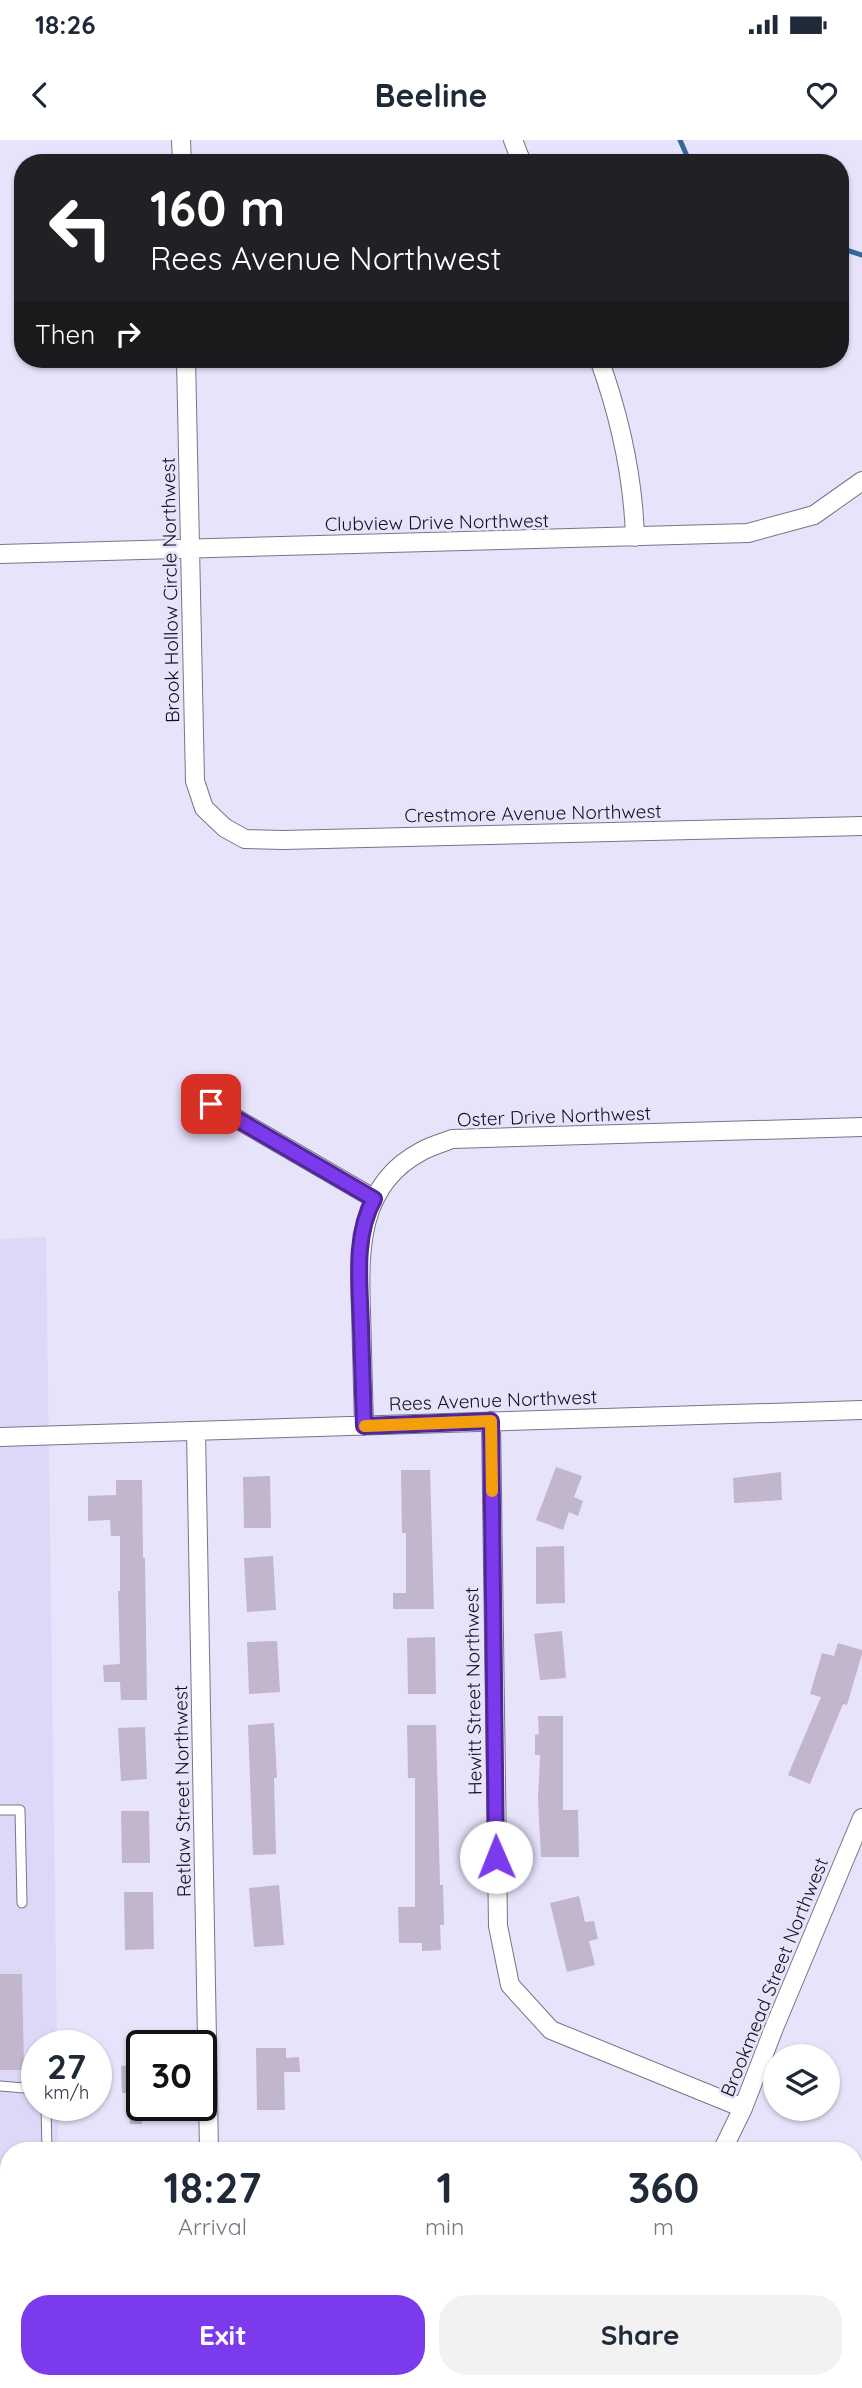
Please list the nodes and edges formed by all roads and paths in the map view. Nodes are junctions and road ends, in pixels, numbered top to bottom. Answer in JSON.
{"nodes":[{"id":1,"x":186,"y":368,"type":"edge"},
{"id":2,"x":603,"y":368,"type":"edge"},
{"id":3,"x":862,"y":481,"type":"edge"},
{"id":4,"x":635,"y":537,"type":"junction"},
{"id":5,"x":191,"y":549,"type":"junction"},
{"id":6,"x":0,"y":555,"type":"edge"},
{"id":7,"x":212,"y":816,"type":"joint"},
{"id":8,"x":862,"y":826,"type":"edge"},
{"id":9,"x":211,"y":1104,"type":"dead end"},
{"id":10,"x":862,"y":1127,"type":"edge"},
{"id":11,"x":374,"y":1199,"type":"junction"},
{"id":12,"x":862,"y":1410,"type":"edge"},
{"id":13,"x":491,"y":1421,"type":"junction"},
{"id":14,"x":364,"y":1426,"type":"junction"},
{"id":15,"x":196,"y":1431,"type":"junction"},
{"id":16,"x":0,"y":1437,"type":"edge"},
{"id":17,"x":0,"y":1810,"type":"edge"},
{"id":18,"x":862,"y":1818,"type":"edge"},
{"id":19,"x":22,"y":1903,"type":"dead end"},
{"id":20,"x":0,"y":2086,"type":"edge"},
{"id":21,"x":21,"y":2088,"type":"edge"},
{"id":22,"x":743,"y":2108,"type":"junction"},
{"id":23,"x":46,"y":2121,"type":"edge"},
{"id":24,"x":47,"y":2142,"type":"edge"},
{"id":25,"x":209,"y":2142,"type":"edge"},
{"id":26,"x":726,"y":2142,"type":"edge"}],
"edges":[{"from":1,"to":5,"type":"street","name":"Brook Hollow Circle Northwest"},
{"from":2,"to":4,"type":"street"},
{"from":3,"to":4,"type":"street","name":"Clubview Drive Northwest"},
{"from":4,"to":5,"type":"street","name":"Clubview Drive Northwest"},
{"from":5,"to":6,"type":"street","name":"Clubview Drive Northwest"},
{"from":5,"to":7,"type":"street","name":"Brook Hollow Circle Northwest"},
{"from":7,"to":8,"type":"street","name":"Crestmore Avenue Northwest"},
{"from":9,"to":11,"type":"street"},
{"from":10,"to":11,"type":"street","name":"Oster Drive Northwest"},
{"from":11,"to":14,"type":"street","name":"Oster Drive Northwest"},
{"from":12,"to":13,"type":"street","name":"Rees Avenue Northwest"},
{"from":13,"to":14,"type":"street","name":"Rees Avenue Northwest"},
{"from":13,"to":22,"type":"street","name":"Hewitt Street Northwest"},
{"from":14,"to":15,"type":"street","name":"Rees Avenue Northwest"},
{"from":15,"to":16,"type":"street","name":"Rees Avenue Northwest"},
{"from":15,"to":25,"type":"street","name":"Retlaw Street Northwest"},
{"from":17,"to":19,"type":"lane"},
{"from":18,"to":22,"type":"street","name":"Brookmead Street Northwest"},
{"from":20,"to":21,"type":"lane"},
{"from":22,"to":26,"type":"street","name":"Brookmead Street Northwest"},
{"from":23,"to":24,"type":"lane"}]}
